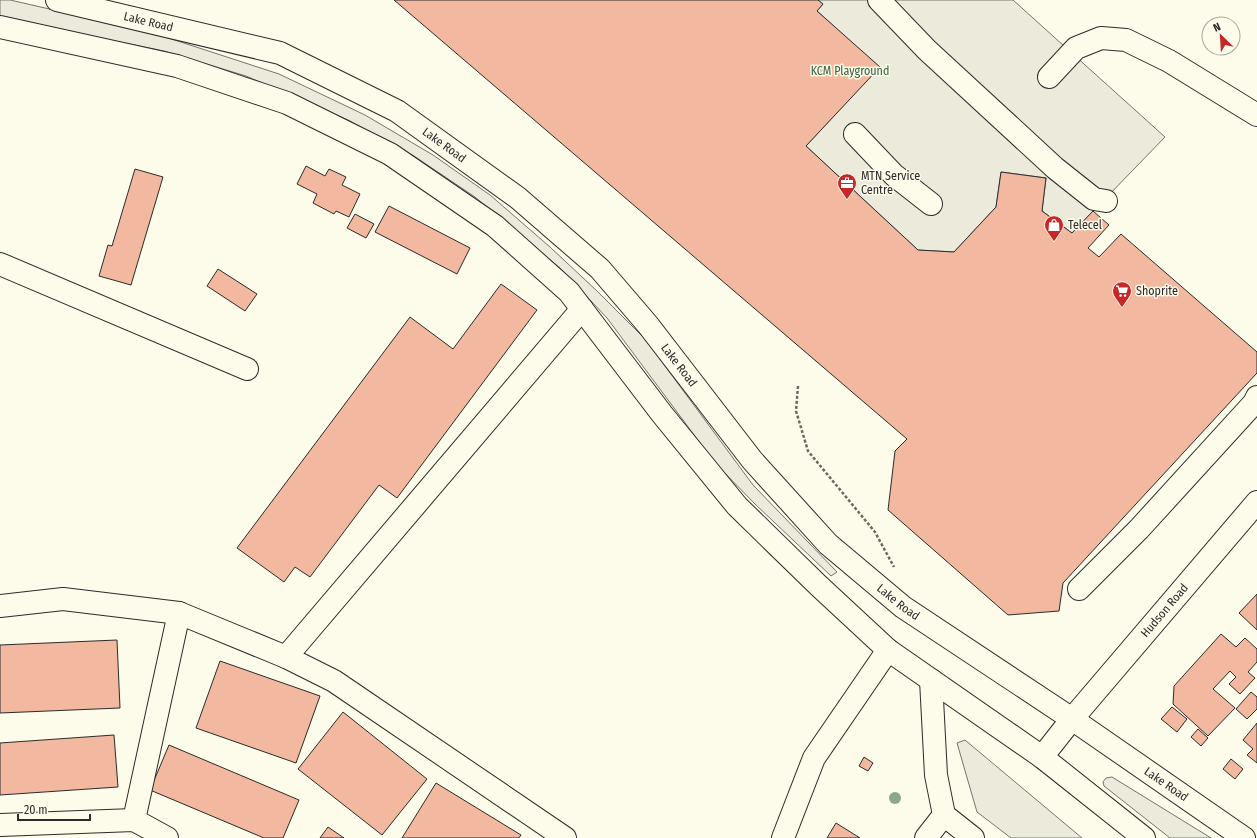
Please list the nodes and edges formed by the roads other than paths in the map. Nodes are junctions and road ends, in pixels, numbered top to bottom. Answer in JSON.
{"nodes":[{"id":1,"x":57,"y":0,"type":"edge"},
{"id":2,"x":879,"y":0,"type":"edge"},
{"id":3,"x":0,"y":27,"type":"edge"},
{"id":4,"x":1049,"y":77,"type":"dead end"},
{"id":5,"x":1257,"y":115,"type":"edge"},
{"id":6,"x":855,"y":134,"type":"dead end"},
{"id":7,"x":1106,"y":201,"type":"dead end"},
{"id":8,"x":931,"y":204,"type":"dead end"},
{"id":9,"x":0,"y":264,"type":"edge"},
{"id":10,"x":582,"y":309,"type":"junction"},
{"id":11,"x":247,"y":369,"type":"dead end"},
{"id":12,"x":1257,"y":397,"type":"edge"},
{"id":13,"x":1257,"y":502,"type":"edge"},
{"id":14,"x":1079,"y":589,"type":"dead end"},
{"id":15,"x":0,"y":606,"type":"edge"},
{"id":16,"x":179,"y":613,"type":"junction"},
{"id":17,"x":888,"y":650,"type":"junction"},
{"id":18,"x":286,"y":657,"type":"junction"},
{"id":19,"x":931,"y":680,"type":"junction"},
{"id":20,"x":1072,"y":719,"type":"junction"},
{"id":21,"x":1042,"y":757,"type":"junction"},
{"id":22,"x":944,"y":815,"type":"junction"},
{"id":23,"x":134,"y":820,"type":"junction"},
{"id":24,"x":0,"y":824,"type":"edge"},
{"id":25,"x":167,"y":838,"type":"edge"},
{"id":26,"x":565,"y":838,"type":"edge"},
{"id":27,"x":783,"y":838,"type":"edge"},
{"id":28,"x":926,"y":838,"type":"edge"},
{"id":29,"x":973,"y":838,"type":"edge"},
{"id":30,"x":1144,"y":838,"type":"edge"},
{"id":31,"x":1244,"y":838,"type":"edge"}],
"edges":[{"from":1,"to":20,"type":"main road","name":"Lake Road"},
{"from":2,"to":7,"type":"main road"},
{"from":3,"to":10,"type":"main road"},
{"from":4,"to":5,"type":"main road"},
{"from":6,"to":8,"type":"main road"},
{"from":9,"to":11,"type":"main road"},
{"from":10,"to":17,"type":"main road"},
{"from":10,"to":18,"type":"main road"},
{"from":12,"to":14,"type":"main road"},
{"from":13,"to":20,"type":"main road","name":"Hudson Road"},
{"from":15,"to":16,"type":"main road"},
{"from":16,"to":18,"type":"main road"},
{"from":16,"to":23,"type":"main road"},
{"from":17,"to":19,"type":"main road"},
{"from":17,"to":27,"type":"main road"},
{"from":18,"to":26,"type":"main road"},
{"from":19,"to":21,"type":"main road"},
{"from":19,"to":22,"type":"main road"},
{"from":20,"to":21,"type":"main road","name":"Hudson Road"},
{"from":20,"to":31,"type":"main road","name":"Lake Road"},
{"from":21,"to":30,"type":"main road"},
{"from":22,"to":28,"type":"main road"},
{"from":22,"to":29,"type":"main road"},
{"from":23,"to":24,"type":"main road"},
{"from":23,"to":25,"type":"main road"}]}
